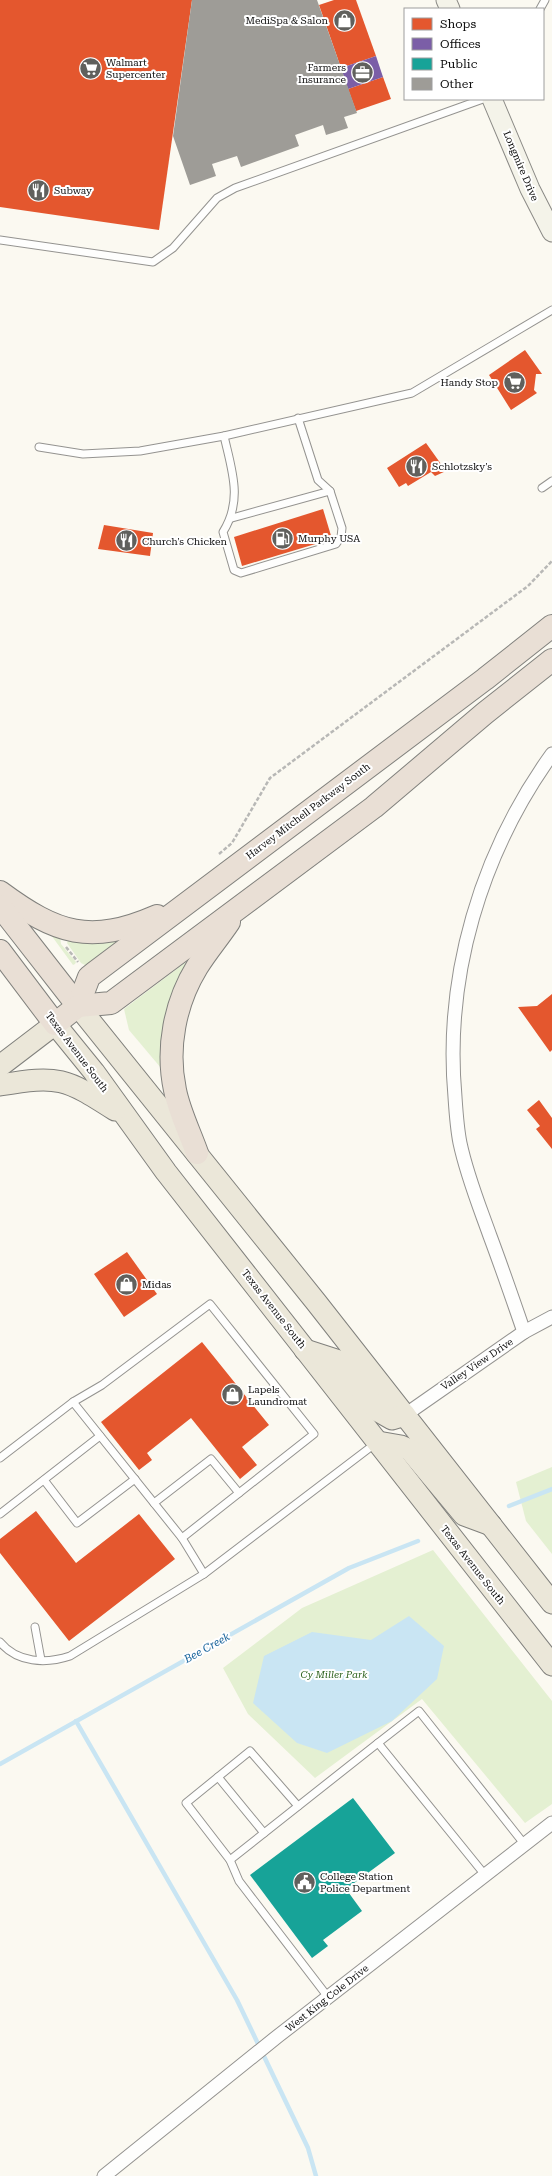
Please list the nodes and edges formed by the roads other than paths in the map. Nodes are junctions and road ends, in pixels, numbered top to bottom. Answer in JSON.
{"nodes":[{"id":1,"x":480,"y":100,"type":"edge"},
{"id":2,"x":492,"y":100,"type":"edge"},
{"id":3,"x":551,"y":230,"type":"edge"},
{"id":4,"x":0,"y":240,"type":"edge"},
{"id":5,"x":552,"y":310,"type":"edge"},
{"id":6,"x":298,"y":418,"type":"junction"},
{"id":7,"x":224,"y":436,"type":"junction"},
{"id":8,"x":39,"y":447,"type":"dead end"},
{"id":9,"x":552,"y":481,"type":"edge"},
{"id":10,"x":542,"y":488,"type":"dead end"},
{"id":11,"x":330,"y":491,"type":"junction"},
{"id":12,"x":232,"y":518,"type":"junction"},
{"id":13,"x":552,"y":626,"type":"edge"},
{"id":14,"x":552,"y":660,"type":"edge"},
{"id":15,"x":552,"y":754,"type":"edge"},
{"id":16,"x":0,"y":892,"type":"edge"},
{"id":17,"x":186,"y":903,"type":"junction"},
{"id":18,"x":0,"y":906,"type":"edge"},
{"id":19,"x":239,"y":907,"type":"junction"},
{"id":20,"x":0,"y":951,"type":"edge"},
{"id":21,"x":78,"y":1006,"type":"junction"},
{"id":22,"x":55,"y":1024,"type":"junction"},
{"id":23,"x":0,"y":1066,"type":"edge"},
{"id":24,"x":0,"y":1085,"type":"edge"},
{"id":25,"x":126,"y":1117,"type":"junction"},
{"id":26,"x":197,"y":1153,"type":"junction"},
{"id":27,"x":552,"y":1317,"type":"edge"},
{"id":28,"x":524,"y":1332,"type":"junction"},
{"id":29,"x":305,"y":1350,"type":"junction"},
{"id":30,"x":73,"y":1402,"type":"junction"},
{"id":31,"x":405,"y":1414,"type":"junction"},
{"id":32,"x":100,"y":1436,"type":"junction"},
{"id":33,"x":378,"y":1442,"type":"junction"},
{"id":34,"x":0,"y":1458,"type":"edge"},
{"id":35,"x":135,"y":1479,"type":"junction"},
{"id":36,"x":44,"y":1480,"type":"junction"},
{"id":37,"x":239,"y":1492,"type":"junction"},
{"id":38,"x":154,"y":1503,"type":"junction"},
{"id":39,"x":0,"y":1514,"type":"edge"},
{"id":40,"x":491,"y":1525,"type":"junction"},
{"id":41,"x":182,"y":1538,"type":"junction"},
{"id":42,"x":204,"y":1574,"type":"junction"},
{"id":43,"x":552,"y":1603,"type":"edge"},
{"id":44,"x":34,"y":1627,"type":"dead end"},
{"id":45,"x":0,"y":1642,"type":"edge"},
{"id":46,"x":41,"y":1660,"type":"junction"},
{"id":47,"x":552,"y":1665,"type":"edge"},
{"id":48,"x":378,"y":1743,"type":"junction"},
{"id":49,"x":218,"y":1777,"type":"junction"},
{"id":50,"x":298,"y":1806,"type":"junction"},
{"id":51,"x":552,"y":1824,"type":"edge"},
{"id":52,"x":264,"y":1833,"type":"junction"},
{"id":53,"x":524,"y":1845,"type":"junction"},
{"id":54,"x":230,"y":1860,"type":"junction"},
{"id":55,"x":485,"y":1875,"type":"junction"},
{"id":56,"x":328,"y":1997,"type":"junction"},
{"id":57,"x":104,"y":2176,"type":"edge"}],
"edges":[{"from":1,"to":4,"type":"lane"},
{"from":2,"to":3,"type":"street","name":"Longmire Drive"},
{"from":5,"to":6,"type":"lane"},
{"from":6,"to":7,"type":"lane"},
{"from":6,"to":11,"type":"lane"},
{"from":7,"to":8,"type":"lane"},
{"from":7,"to":12,"type":"lane"},
{"from":9,"to":10,"type":"lane"},
{"from":11,"to":12,"type":"lane"},
{"from":11,"to":12,"type":"lane"},
{"from":13,"to":17,"type":"highway","name":"Harvey Mitchell Parkway South"},
{"from":14,"to":19,"type":"highway"},
{"from":15,"to":28,"type":"street"},
{"from":16,"to":17,"type":"highway"},
{"from":17,"to":21,"type":"highway","name":"Harvey Mitchell Parkway South"},
{"from":18,"to":21,"type":"highway"},
{"from":19,"to":21,"type":"highway"},
{"from":19,"to":26,"type":"highway"},
{"from":20,"to":22,"type":"highway","name":"Texas Avenue South"},
{"from":21,"to":22,"type":"highway","name":"Harvey Mitchell Parkway South"},
{"from":21,"to":26,"type":"main road"},
{"from":22,"to":23,"type":"main road","name":"Harvey Mitchell Parkway South"},
{"from":22,"to":25,"type":"main road","name":"Texas Avenue South"},
{"from":24,"to":25,"type":"main road"},
{"from":25,"to":29,"type":"main road","name":"Texas Avenue South"},
{"from":26,"to":31,"type":"main road"},
{"from":27,"to":28,"type":"street","name":"Valley View Drive"},
{"from":28,"to":31,"type":"street","name":"Valley View Drive"},
{"from":29,"to":31,"type":"main road"},
{"from":29,"to":33,"type":"main road","name":"Texas Avenue South"},
{"from":30,"to":32,"type":"lane"},
{"from":30,"to":34,"type":"lane"},
{"from":30,"to":37,"type":"lane"},
{"from":31,"to":40,"type":"main road"},
{"from":32,"to":35,"type":"lane"},
{"from":32,"to":36,"type":"lane"},
{"from":33,"to":40,"type":"main road"},
{"from":33,"to":42,"type":"lane"},
{"from":33,"to":47,"type":"main road","name":"Texas Avenue South"},
{"from":35,"to":36,"type":"lane"},
{"from":35,"to":38,"type":"lane"},
{"from":36,"to":39,"type":"lane"},
{"from":37,"to":38,"type":"lane"},
{"from":37,"to":41,"type":"lane"},
{"from":38,"to":41,"type":"lane"},
{"from":40,"to":43,"type":"main road"},
{"from":41,"to":42,"type":"lane"},
{"from":42,"to":46,"type":"lane"},
{"from":44,"to":46,"type":"lane"},
{"from":45,"to":46,"type":"lane"},
{"from":48,"to":50,"type":"lane"},
{"from":48,"to":53,"type":"lane"},
{"from":48,"to":55,"type":"lane"},
{"from":49,"to":50,"type":"lane"},
{"from":49,"to":52,"type":"lane"},
{"from":49,"to":54,"type":"lane"},
{"from":50,"to":52,"type":"lane"},
{"from":51,"to":53,"type":"street","name":"West King Cole Drive"},
{"from":52,"to":54,"type":"lane"},
{"from":53,"to":55,"type":"street","name":"West King Cole Drive"},
{"from":54,"to":56,"type":"lane"},
{"from":55,"to":56,"type":"street","name":"West King Cole Drive"},
{"from":56,"to":57,"type":"street","name":"West King Cole Drive"}]}
